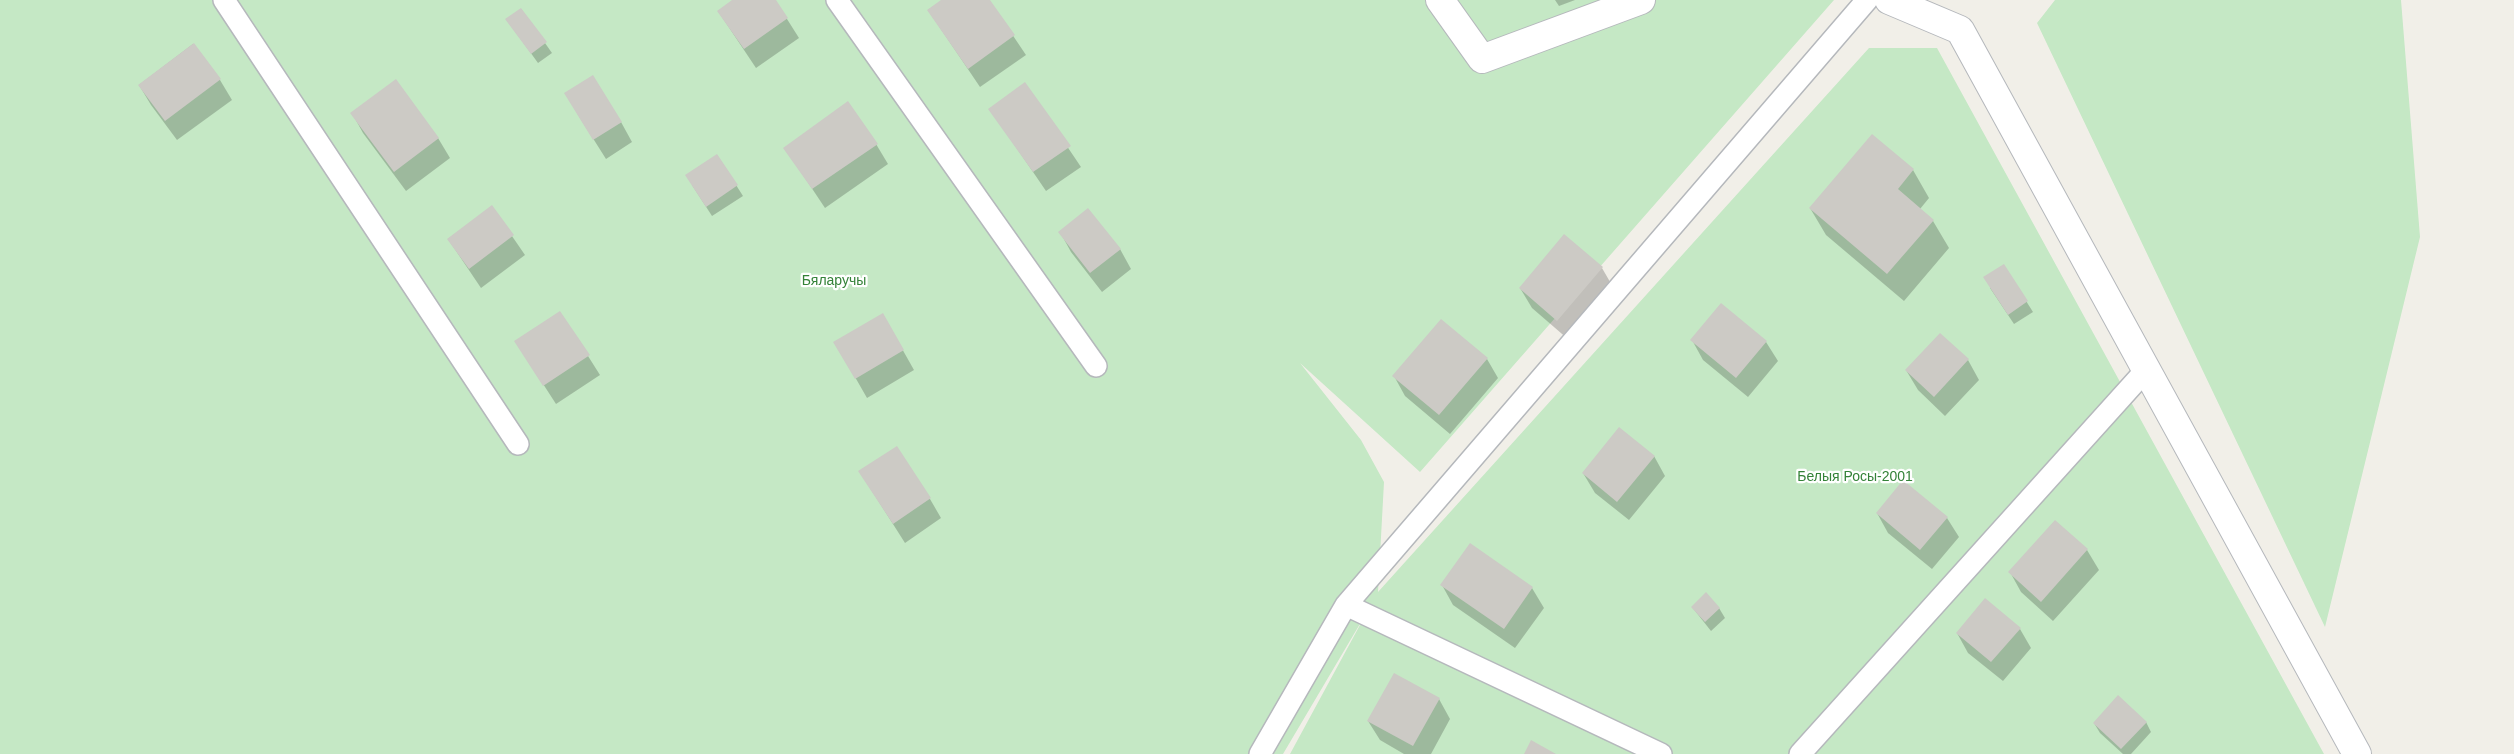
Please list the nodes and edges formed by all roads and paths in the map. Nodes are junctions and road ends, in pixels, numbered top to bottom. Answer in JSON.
{"nodes":[{"id":1,"x":224,"y":0,"type":"edge"},
{"id":2,"x":837,"y":0,"type":"edge"},
{"id":3,"x":1440,"y":0,"type":"edge"},
{"id":4,"x":1641,"y":0,"type":"edge"},
{"id":5,"x":1867,"y":0,"type":"edge"},
{"id":6,"x":1889,"y":0,"type":"edge"},
{"id":7,"x":1096,"y":366,"type":"dead end"},
{"id":8,"x":2146,"y":370,"type":"junction"},
{"id":9,"x":518,"y":444,"type":"dead end"},
{"id":10,"x":1346,"y":605,"type":"junction"},
{"id":11,"x":1260,"y":754,"type":"edge"},
{"id":12,"x":1661,"y":754,"type":"edge"},
{"id":13,"x":1800,"y":754,"type":"edge"},
{"id":14,"x":2357,"y":754,"type":"edge"}],
"edges":[{"from":1,"to":9,"type":"lane"},
{"from":2,"to":7,"type":"lane"},
{"from":3,"to":4,"type":"street"},
{"from":5,"to":10,"type":"lane"},
{"from":6,"to":8,"type":"street"},
{"from":8,"to":13,"type":"lane"},
{"from":8,"to":14,"type":"street"},
{"from":10,"to":11,"type":"lane"},
{"from":10,"to":12,"type":"lane"}]}
